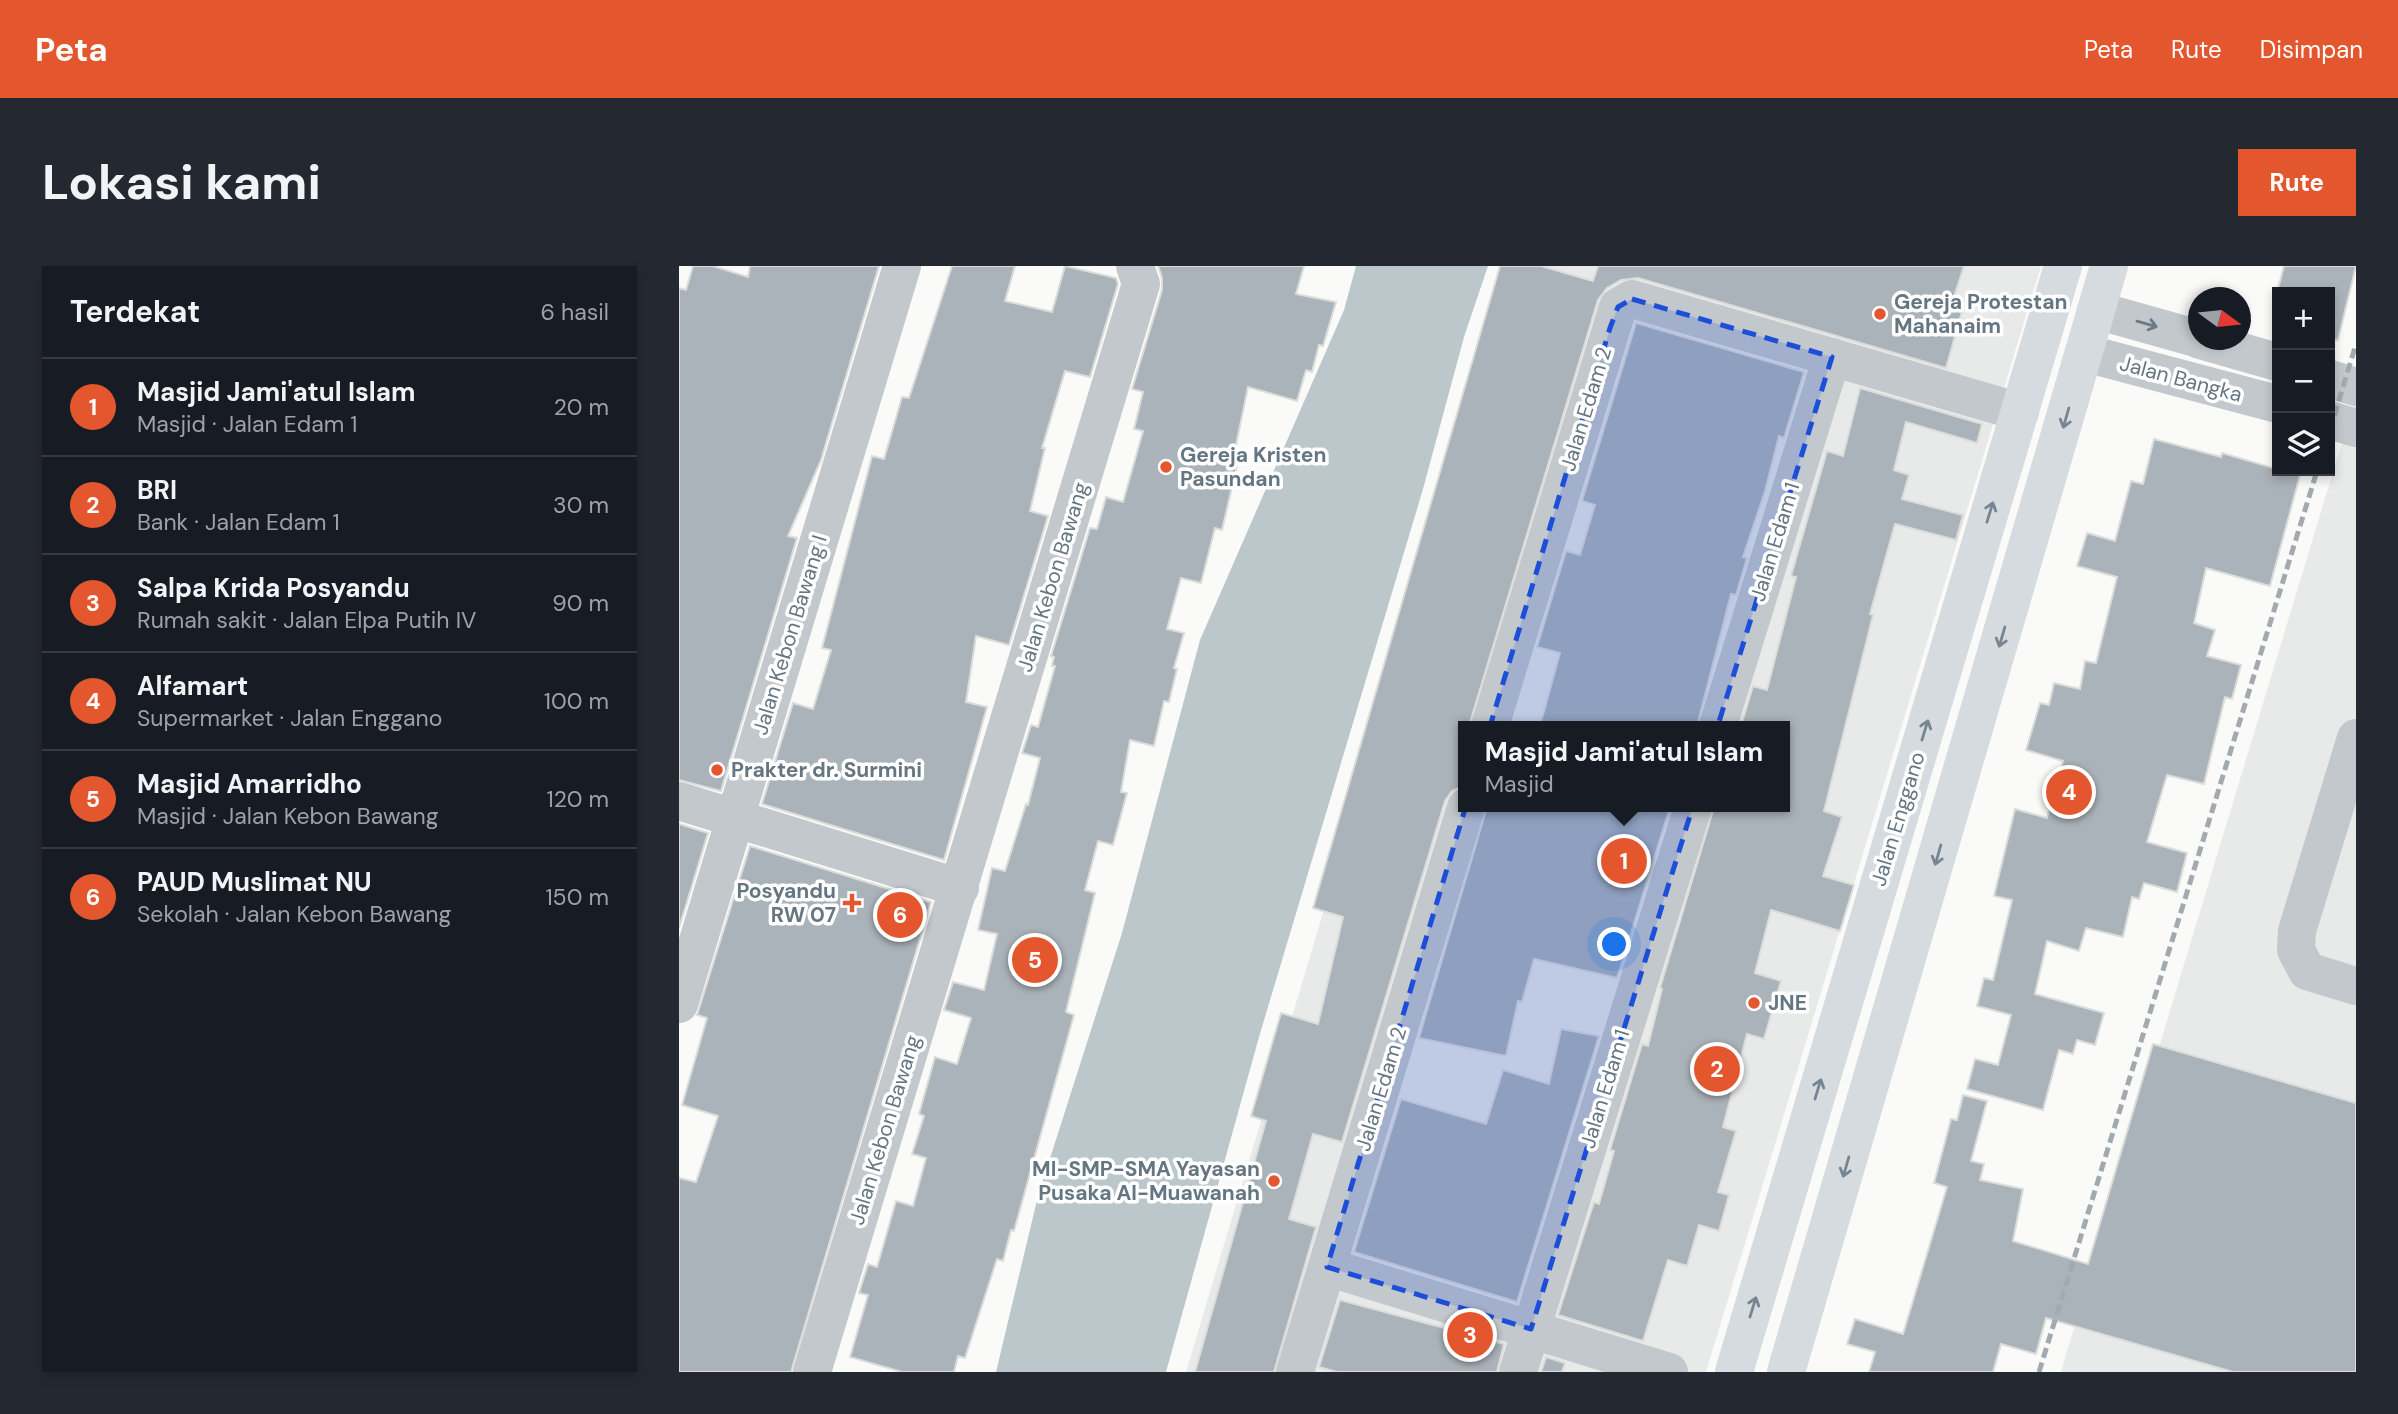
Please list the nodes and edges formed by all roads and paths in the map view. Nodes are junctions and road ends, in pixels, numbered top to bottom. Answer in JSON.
{"nodes":[{"id":1,"x":902,"y":266,"type":"edge"},
{"id":2,"x":1135,"y":266,"type":"edge"},
{"id":3,"x":2063,"y":266,"type":"edge"},
{"id":4,"x":2109,"y":266,"type":"edge"},
{"id":5,"x":2047,"y":319,"type":"junction"},
{"id":6,"x":2091,"y":331,"type":"junction"},
{"id":7,"x":2188,"y":338,"type":"edge"},
{"id":8,"x":2236,"y":350,"type":"edge"},
{"id":9,"x":1832,"y":357,"type":"junction"},
{"id":10,"x":2272,"y":361,"type":"edge"},
{"id":11,"x":2335,"y":381,"type":"edge"},
{"id":12,"x":2356,"y":387,"type":"edge"},
{"id":13,"x":2272,"y":402,"type":"edge"},
{"id":14,"x":2020,"y":412,"type":"junction"},
{"id":15,"x":2335,"y":422,"type":"edge"},
{"id":16,"x":2356,"y":428,"type":"edge"},
{"id":17,"x":1492,"y":721,"type":"edge"},
{"id":18,"x":1720,"y":721,"type":"edge"},
{"id":19,"x":2356,"y":738,"type":"edge"},
{"id":20,"x":679,"y":802,"type":"edge"},
{"id":21,"x":1464,"y":812,"type":"edge"},
{"id":22,"x":1691,"y":812,"type":"edge"},
{"id":23,"x":735,"y":818,"type":"junction"},
{"id":24,"x":960,"y":888,"type":"junction"},
{"id":25,"x":2356,"y":986,"type":"edge"},
{"id":26,"x":679,"y":1004,"type":"edge"},
{"id":27,"x":1327,"y":1267,"type":"junction"},
{"id":28,"x":1531,"y":1329,"type":"junction"},
{"id":29,"x":811,"y":1372,"type":"edge"},
{"id":30,"x":1295,"y":1372,"type":"edge"},
{"id":31,"x":1518,"y":1372,"type":"edge"},
{"id":32,"x":1669,"y":1372,"type":"edge"},
{"id":33,"x":1734,"y":1372,"type":"edge"},
{"id":34,"x":1786,"y":1372,"type":"edge"}],
"edges":[{"from":1,"to":23,"type":"street","name":"Jalan Kebon Bawang I"},
{"from":2,"to":24,"type":"street","name":"Jalan Kebon Bawang"},
{"from":3,"to":5,"type":"highway","name":"Jalan Enggano"},
{"from":4,"to":6,"type":"highway"},
{"from":5,"to":6,"type":"highway"},
{"from":5,"to":14,"type":"highway","name":"Jalan Enggano"},
{"from":6,"to":7,"type":"street","name":"Jalan Bangka","one_way":true},
{"from":6,"to":13,"type":"street","name":"Jalan Bangka"},
{"from":6,"to":34,"type":"highway","one_way":true},
{"from":8,"to":10,"type":"street","name":"Jalan Bangka"},
{"from":9,"to":14,"type":"street","name":"Jalan Edam 2"},
{"from":9,"to":17,"type":"street","name":"Jalan Edam 2"},
{"from":9,"to":18,"type":"street","name":"Jalan Edam 1"},
{"from":11,"to":12,"type":"street"},
{"from":33,"to":14,"type":"highway","name":"Jalan Enggano","one_way":true},
{"from":15,"to":16,"type":"street"},
{"from":19,"to":25,"type":"street"},
{"from":20,"to":23,"type":"street"},
{"from":21,"to":27,"type":"street","name":"Jalan Edam 2"},
{"from":22,"to":28,"type":"street","name":"Jalan Edam 1"},
{"from":23,"to":24,"type":"street"},
{"from":23,"to":26,"type":"street","name":"Jalan Kebon Bawang I"},
{"from":24,"to":29,"type":"street","name":"Jalan Kebon Bawang"},
{"from":27,"to":28,"type":"street"},
{"from":27,"to":30,"type":"street","name":"Jalan Edam 2"},
{"from":28,"to":31,"type":"street","name":"Jalan Edam 1"},
{"from":28,"to":32,"type":"street"}]}
